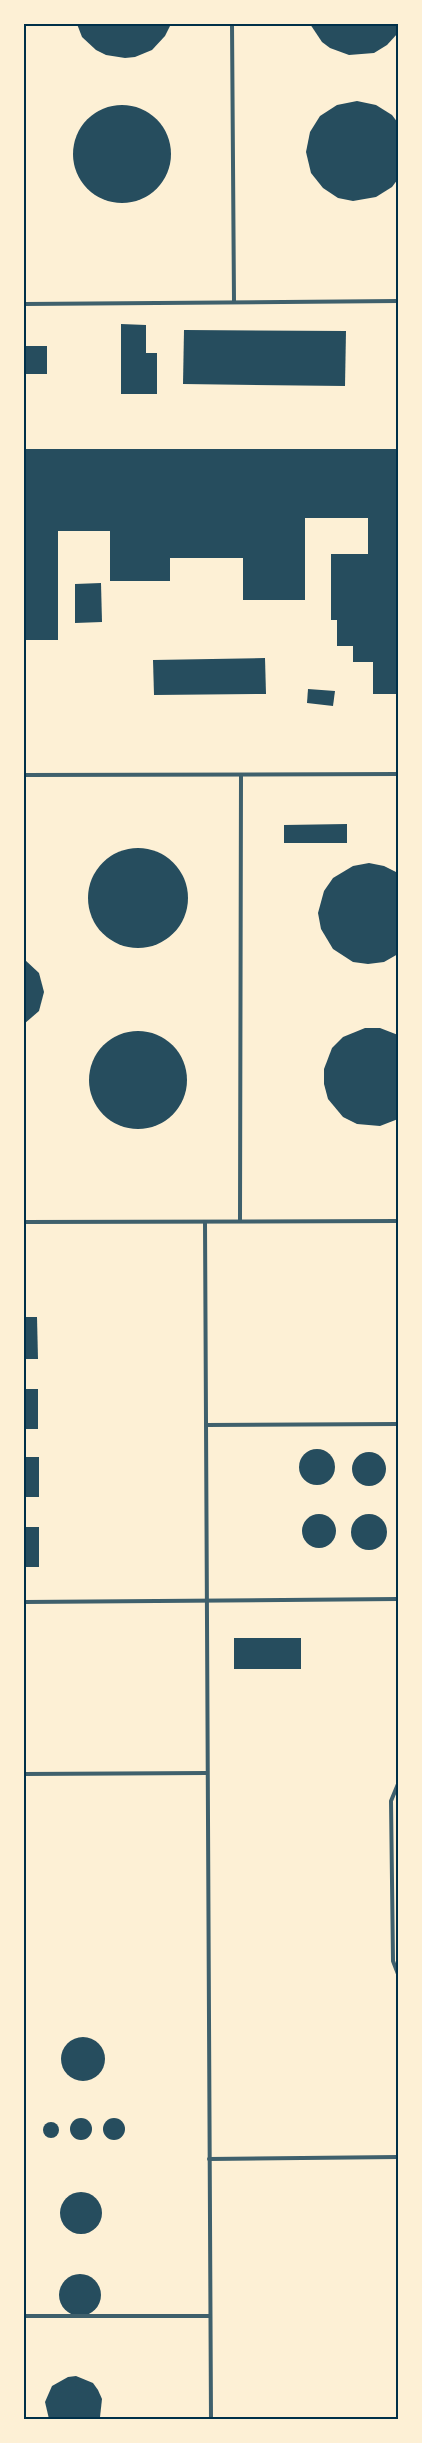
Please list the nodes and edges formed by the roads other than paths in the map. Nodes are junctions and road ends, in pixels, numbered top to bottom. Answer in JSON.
{"nodes":[{"id":1,"x":232,"y":24,"type":"edge"},
{"id":2,"x":398,"y":301,"type":"edge"},
{"id":3,"x":234,"y":302,"type":"junction"},
{"id":4,"x":24,"y":304,"type":"edge"},
{"id":5,"x":398,"y":774,"type":"edge"},
{"id":6,"x":24,"y":775,"type":"edge"},
{"id":7,"x":241,"y":775,"type":"junction"},
{"id":8,"x":240,"y":1221,"type":"junction"},
{"id":9,"x":398,"y":1221,"type":"edge"},
{"id":10,"x":24,"y":1222,"type":"edge"},
{"id":11,"x":205,"y":1222,"type":"junction"},
{"id":12,"x":398,"y":1424,"type":"edge"},
{"id":13,"x":206,"y":1425,"type":"junction"},
{"id":14,"x":398,"y":1598,"type":"edge"},
{"id":15,"x":206,"y":1600,"type":"junction"},
{"id":16,"x":24,"y":1602,"type":"edge"},
{"id":17,"x":207,"y":1773,"type":"junction"},
{"id":18,"x":24,"y":1774,"type":"edge"},
{"id":19,"x":398,"y":1784,"type":"edge"},
{"id":20,"x":398,"y":1974,"type":"edge"},
{"id":21,"x":398,"y":2157,"type":"edge"},
{"id":22,"x":209,"y":2159,"type":"junction"},
{"id":23,"x":24,"y":2316,"type":"edge"},
{"id":24,"x":210,"y":2316,"type":"junction"},
{"id":25,"x":211,"y":2419,"type":"edge"}],
"edges":[{"from":1,"to":3,"type":"lane"},
{"from":2,"to":3,"type":"lane"},
{"from":3,"to":4,"type":"lane"},
{"from":5,"to":7,"type":"lane"},
{"from":6,"to":7,"type":"lane"},
{"from":7,"to":8,"type":"lane"},
{"from":8,"to":9,"type":"lane"},
{"from":8,"to":11,"type":"lane"},
{"from":10,"to":11,"type":"lane"},
{"from":11,"to":13,"type":"lane"},
{"from":12,"to":13,"type":"lane"},
{"from":13,"to":15,"type":"lane"},
{"from":14,"to":15,"type":"lane"},
{"from":15,"to":16,"type":"lane"},
{"from":15,"to":17,"type":"lane"},
{"from":17,"to":18,"type":"lane"},
{"from":17,"to":22,"type":"lane"},
{"from":19,"to":20,"type":"lane"},
{"from":21,"to":22,"type":"lane"},
{"from":22,"to":24,"type":"lane"},
{"from":23,"to":24,"type":"lane"},
{"from":24,"to":25,"type":"lane"}]}
